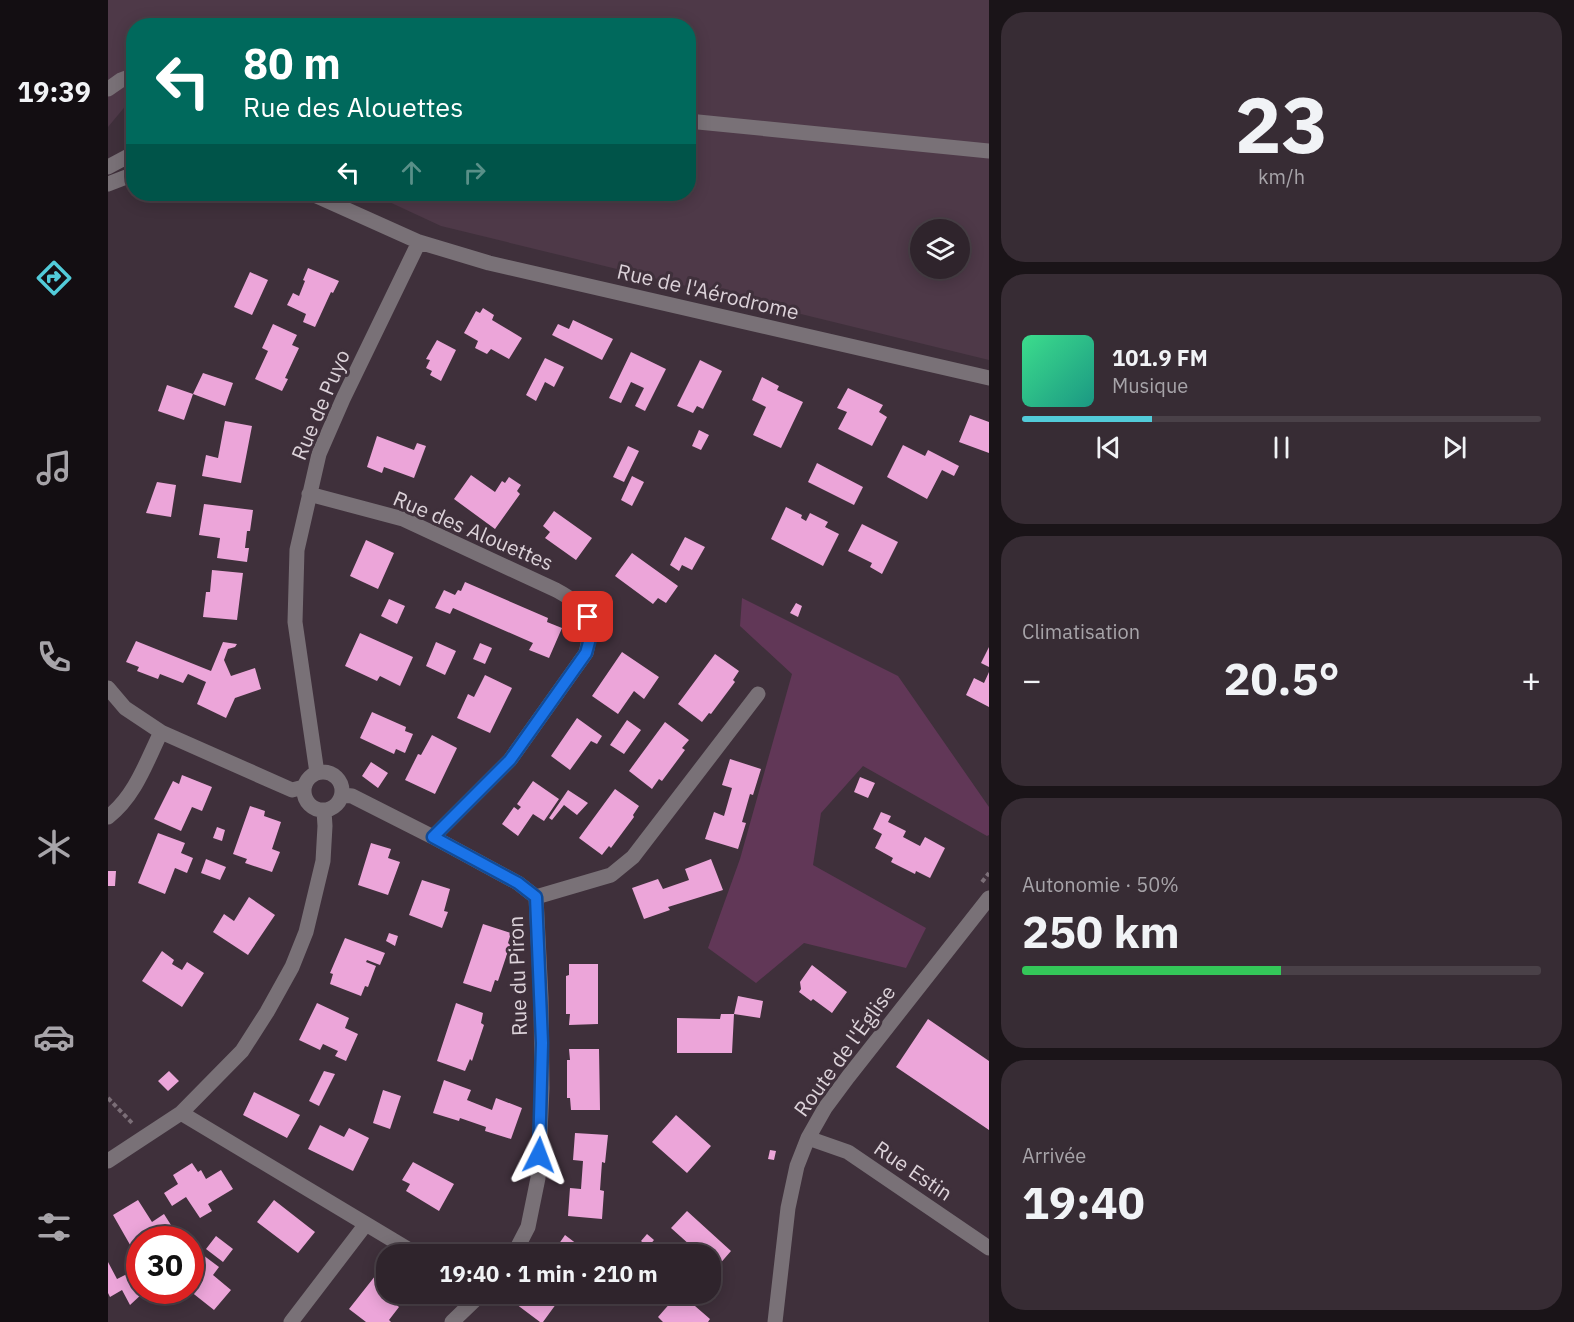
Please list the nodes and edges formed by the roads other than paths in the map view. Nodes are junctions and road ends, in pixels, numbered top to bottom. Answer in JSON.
{"nodes":[{"id":1,"x":126,"y":78,"type":"edge"},
{"id":2,"x":108,"y":89,"type":"edge"},
{"id":3,"x":696,"y":122,"type":"edge"},
{"id":4,"x":989,"y":151,"type":"edge"},
{"id":5,"x":126,"y":157,"type":"edge"},
{"id":6,"x":108,"y":167,"type":"edge"},
{"id":7,"x":126,"y":177,"type":"edge"},
{"id":8,"x":108,"y":184,"type":"edge"},
{"id":9,"x":328,"y":201,"type":"edge"},
{"id":10,"x":419,"y":242,"type":"junction"},
{"id":11,"x":989,"y":378,"type":"edge"},
{"id":12,"x":309,"y":494,"type":"junction"},
{"id":13,"x":108,"y":688,"type":"edge"},
{"id":14,"x":758,"y":694,"type":"dead end"},
{"id":15,"x":161,"y":732,"type":"junction"},
{"id":16,"x":317,"y":773,"type":"junction"},
{"id":17,"x":304,"y":787,"type":"junction"},
{"id":18,"x":342,"y":795,"type":"junction"},
{"id":19,"x":324,"y":811,"type":"junction"},
{"id":20,"x":108,"y":817,"type":"edge"},
{"id":21,"x":433,"y":837,"type":"junction"},
{"id":22,"x":536,"y":897,"type":"junction"},
{"id":23,"x":989,"y":898,"type":"edge"},
{"id":24,"x":181,"y":1113,"type":"junction"},
{"id":25,"x":808,"y":1138,"type":"junction"},
{"id":26,"x":108,"y":1161,"type":"edge"},
{"id":27,"x":366,"y":1224,"type":"junction"},
{"id":28,"x":399,"y":1244,"type":"edge"},
{"id":29,"x":519,"y":1244,"type":"edge"},
{"id":30,"x":989,"y":1248,"type":"edge"},
{"id":31,"x":470,"y":1304,"type":"edge"},
{"id":32,"x":291,"y":1322,"type":"edge"},
{"id":33,"x":452,"y":1322,"type":"edge"},
{"id":34,"x":775,"y":1322,"type":"edge"}],
"edges":[{"from":1,"to":2,"type":"street"},
{"from":3,"to":4,"type":"street"},
{"from":5,"to":6,"type":"street"},
{"from":7,"to":8,"type":"street"},
{"from":9,"to":10,"type":"street","name":"Rue de l'Aérodrome"},
{"from":10,"to":11,"type":"street","name":"Rue de l'Aérodrome"},
{"from":10,"to":12,"type":"street","name":"Rue de Puyo"},
{"from":12,"to":16,"type":"street","name":"Rue de Puyo"},
{"from":12,"to":21,"type":"street","name":"Rue des Alouettes"},
{"from":13,"to":15,"type":"street"},
{"from":14,"to":22,"type":"street","name":"Rue du Piron"},
{"from":15,"to":17,"type":"street"},
{"from":15,"to":20,"type":"street"},
{"from":16,"to":17,"type":"street"},
{"from":16,"to":18,"type":"street"},
{"from":17,"to":19,"type":"street"},
{"from":18,"to":19,"type":"street"},
{"from":18,"to":21,"type":"street"},
{"from":19,"to":24,"type":"street"},
{"from":21,"to":22,"type":"street"},
{"from":22,"to":29,"type":"street","name":"Rue du Piron"},
{"from":23,"to":25,"type":"street","name":"Route de l'Église"},
{"from":24,"to":26,"type":"street"},
{"from":24,"to":27,"type":"street"},
{"from":25,"to":30,"type":"street","name":"Rue Estin"},
{"from":25,"to":34,"type":"street","name":"Route de l'Église"},
{"from":27,"to":28,"type":"street"},
{"from":27,"to":32,"type":"street"},
{"from":31,"to":33,"type":"street"}]}
